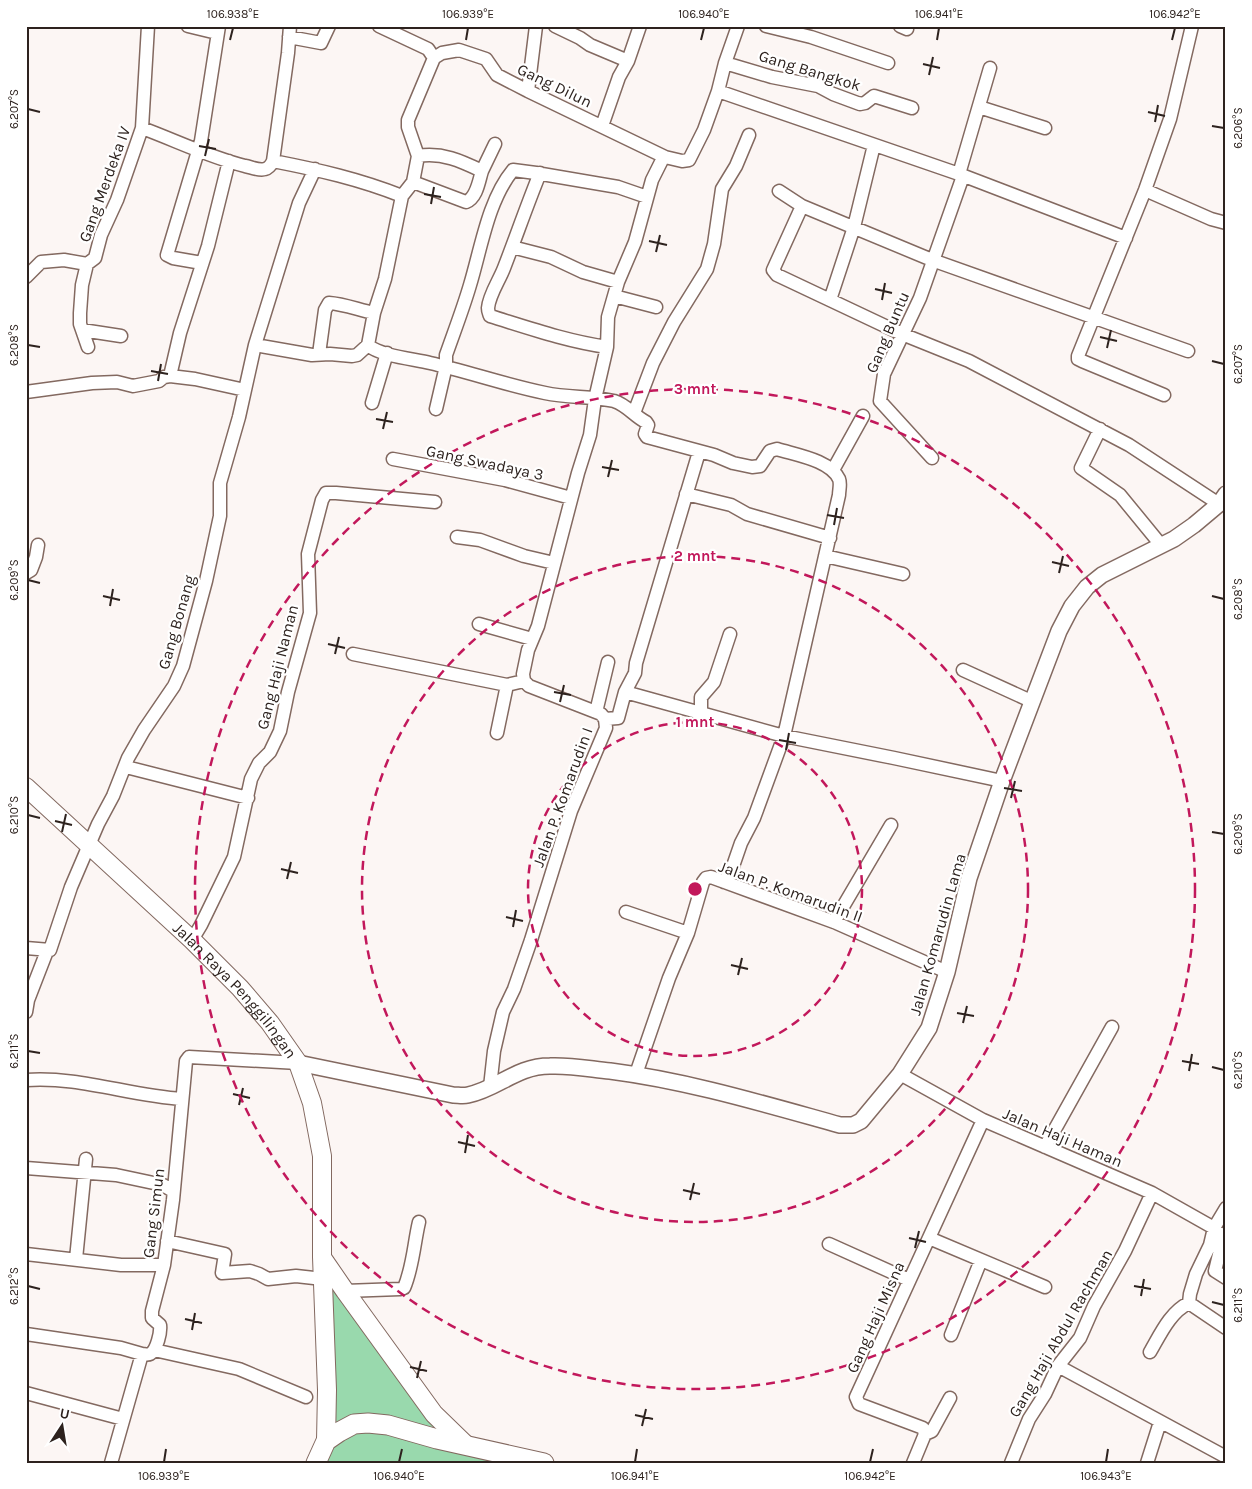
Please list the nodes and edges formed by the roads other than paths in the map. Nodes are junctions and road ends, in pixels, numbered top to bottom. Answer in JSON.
{"nodes":[{"id":1,"x":148,"y":26,"type":"edge"},
{"id":2,"x":188,"y":26,"type":"edge"},
{"id":3,"x":330,"y":26,"type":"edge"},
{"id":4,"x":379,"y":26,"type":"edge"},
{"id":5,"x":536,"y":26,"type":"edge"},
{"id":6,"x":555,"y":26,"type":"edge"},
{"id":7,"x":640,"y":26,"type":"edge"},
{"id":8,"x":738,"y":26,"type":"edge"},
{"id":9,"x":766,"y":26,"type":"edge"},
{"id":10,"x":1192,"y":26,"type":"edge"},
{"id":11,"x":218,"y":30,"type":"edge"},
{"id":12,"x":290,"y":32,"type":"edge"},
{"id":13,"x":434,"y":58,"type":"junction"},
{"id":14,"x":628,"y":61,"type":"junction"},
{"id":15,"x":725,"y":63,"type":"junction"},
{"id":16,"x":888,"y":63,"type":"dead end"},
{"id":17,"x":990,"y":68,"type":"dead end"},
{"id":18,"x":528,"y":91,"type":"junction"},
{"id":19,"x":718,"y":91,"type":"junction"},
{"id":20,"x":979,"y":107,"type":"junction"},
{"id":21,"x":912,"y":108,"type":"dead end"},
{"id":22,"x":602,"y":126,"type":"junction"},
{"id":23,"x":142,"y":128,"type":"junction"},
{"id":24,"x":1046,"y":128,"type":"dead end"},
{"id":25,"x":749,"y":135,"type":"dead end"},
{"id":26,"x":495,"y":144,"type":"dead end"},
{"id":27,"x":874,"y":145,"type":"junction"},
{"id":28,"x":199,"y":151,"type":"junction"},
{"id":29,"x":418,"y":156,"type":"junction"},
{"id":30,"x":665,"y":157,"type":"junction"},
{"id":31,"x":229,"y":162,"type":"junction"},
{"id":32,"x":273,"y":162,"type":"junction"},
{"id":33,"x":315,"y":169,"type":"junction"},
{"id":34,"x":482,"y":170,"type":"junction"},
{"id":35,"x":540,"y":174,"type":"junction"},
{"id":36,"x":961,"y":175,"type":"junction"},
{"id":37,"x":413,"y":182,"type":"junction"},
{"id":38,"x":1145,"y":190,"type":"junction"},
{"id":39,"x":779,"y":191,"type":"dead end"},
{"id":40,"x":402,"y":196,"type":"junction"},
{"id":41,"x":647,"y":197,"type":"junction"},
{"id":42,"x":802,"y":206,"type":"junction"},
{"id":43,"x":1226,"y":223,"type":"edge"},
{"id":44,"x":854,"y":227,"type":"junction"},
{"id":45,"x":1126,"y":238,"type":"junction"},
{"id":46,"x":512,"y":247,"type":"junction"},
{"id":47,"x":932,"y":260,"type":"junction"},
{"id":48,"x":87,"y":264,"type":"junction"},
{"id":49,"x":202,"y":264,"type":"junction"},
{"id":50,"x":26,"y":277,"type":"edge"},
{"id":51,"x":618,"y":282,"type":"junction"},
{"id":52,"x":614,"y":296,"type":"junction"},
{"id":53,"x":830,"y":300,"type":"junction"},
{"id":54,"x":656,"y":307,"type":"dead end"},
{"id":55,"x":374,"y":313,"type":"junction"},
{"id":56,"x":1095,"y":317,"type":"junction"},
{"id":57,"x":82,"y":330,"type":"junction"},
{"id":58,"x":902,"y":334,"type":"junction"},
{"id":59,"x":121,"y":336,"type":"dead end"},
{"id":60,"x":255,"y":345,"type":"junction"},
{"id":61,"x":368,"y":345,"type":"junction"},
{"id":62,"x":88,"y":347,"type":"dead end"},
{"id":63,"x":607,"y":347,"type":"junction"},
{"id":64,"x":1188,"y":350,"type":"dead end"},
{"id":65,"x":387,"y":353,"type":"junction"},
{"id":66,"x":319,"y":354,"type":"junction"},
{"id":67,"x":446,"y":366,"type":"junction"},
{"id":68,"x":170,"y":376,"type":"junction"},
{"id":69,"x":245,"y":390,"type":"junction"},
{"id":70,"x":26,"y":392,"type":"edge"},
{"id":71,"x":1164,"y":395,"type":"dead end"},
{"id":72,"x":595,"y":399,"type":"junction"},
{"id":73,"x":372,"y":404,"type":"dead end"},
{"id":74,"x":436,"y":409,"type":"dead end"},
{"id":75,"x":634,"y":413,"type":"junction"},
{"id":76,"x":863,"y":416,"type":"dead end"},
{"id":77,"x":1100,"y":429,"type":"junction"},
{"id":78,"x":699,"y":452,"type":"junction"},
{"id":79,"x":932,"y":458,"type":"dead end"},
{"id":80,"x":393,"y":459,"type":"dead end"},
{"id":81,"x":833,"y":470,"type":"junction"},
{"id":82,"x":686,"y":494,"type":"junction"},
{"id":83,"x":571,"y":498,"type":"junction"},
{"id":84,"x":1222,"y":499,"type":"edge"},
{"id":85,"x":435,"y":502,"type":"dead end"},
{"id":86,"x":457,"y":537,"type":"dead end"},
{"id":87,"x":830,"y":538,"type":"junction"},
{"id":88,"x":38,"y":545,"type":"dead end"},
{"id":89,"x":1161,"y":545,"type":"junction"},
{"id":90,"x":825,"y":556,"type":"junction"},
{"id":91,"x":554,"y":563,"type":"junction"},
{"id":92,"x":26,"y":573,"type":"edge"},
{"id":93,"x":903,"y":574,"type":"dead end"},
{"id":94,"x":479,"y":624,"type":"dead end"},
{"id":95,"x":730,"y":634,"type":"dead end"},
{"id":96,"x":532,"y":640,"type":"junction"},
{"id":97,"x":353,"y":654,"type":"dead end"},
{"id":98,"x":608,"y":662,"type":"dead end"},
{"id":99,"x":963,"y":670,"type":"dead end"},
{"id":100,"x":524,"y":681,"type":"junction"},
{"id":101,"x":507,"y":685,"type":"junction"},
{"id":102,"x":626,"y":692,"type":"junction"},
{"id":103,"x":1031,"y":702,"type":"junction"},
{"id":104,"x":701,"y":714,"type":"junction"},
{"id":105,"x":601,"y":716,"type":"junction"},
{"id":106,"x":497,"y":733,"type":"dead end"},
{"id":107,"x":784,"y":736,"type":"junction"},
{"id":108,"x":126,"y":767,"type":"junction"},
{"id":109,"x":1002,"y":781,"type":"junction"},
{"id":110,"x":26,"y":787,"type":"edge"},
{"id":111,"x":248,"y":798,"type":"junction"},
{"id":112,"x":891,"y":825,"type":"dead end"},
{"id":113,"x":89,"y":845,"type":"junction"},
{"id":114,"x":724,"y":882,"type":"junction"},
{"id":115,"x":626,"y":912,"type":"dead end"},
{"id":116,"x":834,"y":922,"type":"junction"},
{"id":117,"x":688,"y":932,"type":"junction"},
{"id":118,"x":192,"y":940,"type":"junction"},
{"id":119,"x":26,"y":948,"type":"edge"},
{"id":120,"x":47,"y":951,"type":"junction"},
{"id":121,"x":947,"y":972,"type":"junction"},
{"id":122,"x":26,"y":1012,"type":"edge"},
{"id":123,"x":1112,"y":1027,"type":"dead end"},
{"id":124,"x":298,"y":1063,"type":"junction"},
{"id":125,"x":636,"y":1074,"type":"junction"},
{"id":126,"x":900,"y":1074,"type":"junction"},
{"id":127,"x":26,"y":1075,"type":"edge"},
{"id":128,"x":26,"y":1080,"type":"edge"},
{"id":129,"x":490,"y":1087,"type":"junction"},
{"id":130,"x":182,"y":1099,"type":"junction"},
{"id":131,"x":983,"y":1120,"type":"junction"},
{"id":132,"x":1045,"y":1147,"type":"junction"},
{"id":133,"x":85,"y":1166,"type":"junction"},
{"id":134,"x":26,"y":1168,"type":"edge"},
{"id":135,"x":173,"y":1191,"type":"junction"},
{"id":136,"x":1152,"y":1193,"type":"junction"},
{"id":137,"x":1226,"y":1208,"type":"edge"},
{"id":138,"x":419,"y":1222,"type":"dead end"},
{"id":139,"x":1214,"y":1228,"type":"junction"},
{"id":140,"x":929,"y":1238,"type":"junction"},
{"id":141,"x":1224,"y":1239,"type":"edge"},
{"id":142,"x":167,"y":1241,"type":"junction"},
{"id":143,"x":829,"y":1244,"type":"dead end"},
{"id":144,"x":26,"y":1254,"type":"edge"},
{"id":145,"x":322,"y":1257,"type":"junction"},
{"id":146,"x":76,"y":1260,"type":"junction"},
{"id":147,"x":981,"y":1260,"type":"junction"},
{"id":148,"x":164,"y":1266,"type":"junction"},
{"id":149,"x":324,"y":1278,"type":"junction"},
{"id":150,"x":1226,"y":1278,"type":"edge"},
{"id":151,"x":909,"y":1280,"type":"junction"},
{"id":152,"x":1045,"y":1287,"type":"dead end"},
{"id":153,"x":345,"y":1291,"type":"junction"},
{"id":154,"x":1189,"y":1303,"type":"junction"},
{"id":155,"x":1226,"y":1328,"type":"edge"},
{"id":156,"x":26,"y":1334,"type":"edge"},
{"id":157,"x":951,"y":1335,"type":"dead end"},
{"id":158,"x":148,"y":1352,"type":"junction"},
{"id":159,"x":1150,"y":1352,"type":"dead end"},
{"id":160,"x":1058,"y":1366,"type":"junction"},
{"id":161,"x":26,"y":1393,"type":"edge"},
{"id":162,"x":306,"y":1397,"type":"dead end"},
{"id":163,"x":950,"y":1398,"type":"dead end"},
{"id":164,"x":124,"y":1419,"type":"junction"},
{"id":165,"x":1160,"y":1422,"type":"junction"},
{"id":166,"x":925,"y":1434,"type":"junction"},
{"id":167,"x":326,"y":1441,"type":"junction"},
{"id":168,"x":466,"y":1445,"type":"junction"},
{"id":169,"x":1225,"y":1455,"type":"edge"},
{"id":170,"x":111,"y":1463,"type":"edge"},
{"id":171,"x":316,"y":1463,"type":"edge"},
{"id":172,"x":544,"y":1463,"type":"edge"},
{"id":173,"x":913,"y":1463,"type":"edge"},
{"id":174,"x":1011,"y":1463,"type":"edge"},
{"id":175,"x":1147,"y":1463,"type":"edge"}],
"edges":[{"from":1,"to":23,"type":"street","name":"Gang Merdeka IV"},
{"from":2,"to":11,"type":"street"},
{"from":3,"to":12,"type":"street"},
{"from":4,"to":13,"type":"street"},
{"from":5,"to":18,"type":"street"},
{"from":6,"to":14,"type":"street"},
{"from":7,"to":14,"type":"street"},
{"from":8,"to":15,"type":"street"},
{"from":9,"to":16,"type":"street"},
{"from":10,"to":38,"type":"street"},
{"from":11,"to":28,"type":"street"},
{"from":12,"to":32,"type":"street"},
{"from":13,"to":18,"type":"street","name":"Gang Dilun"},
{"from":13,"to":29,"type":"street"},
{"from":14,"to":22,"type":"street"},
{"from":15,"to":19,"type":"street"},
{"from":15,"to":21,"type":"street","name":"Gang Bangkok"},
{"from":17,"to":20,"type":"street","name":"Gang Buntu"},
{"from":18,"to":22,"type":"street","name":"Gang Dilun"},
{"from":19,"to":27,"type":"street"},
{"from":19,"to":30,"type":"street","name":"Gang Dilun"},
{"from":20,"to":24,"type":"street"},
{"from":20,"to":36,"type":"street","name":"Gang Buntu"},
{"from":22,"to":30,"type":"street","name":"Gang Dilun"},
{"from":23,"to":28,"type":"street"},
{"from":23,"to":48,"type":"street","name":"Gang Merdeka IV"},
{"from":25,"to":75,"type":"street"},
{"from":26,"to":34,"type":"street"},
{"from":27,"to":36,"type":"street"},
{"from":27,"to":44,"type":"street"},
{"from":28,"to":31,"type":"street"},
{"from":28,"to":49,"type":"street"},
{"from":29,"to":34,"type":"street"},
{"from":29,"to":37,"type":"street"},
{"from":30,"to":41,"type":"street"},
{"from":31,"to":32,"type":"street"},
{"from":31,"to":49,"type":"street"},
{"from":32,"to":33,"type":"street"},
{"from":33,"to":40,"type":"street"},
{"from":33,"to":60,"type":"street","name":"Gang Bonang"},
{"from":34,"to":37,"type":"street"},
{"from":35,"to":41,"type":"street"},
{"from":35,"to":46,"type":"street"},
{"from":35,"to":67,"type":"street"},
{"from":36,"to":45,"type":"street"},
{"from":36,"to":47,"type":"street","name":"Gang Buntu"},
{"from":37,"to":40,"type":"street"},
{"from":38,"to":43,"type":"street"},
{"from":38,"to":45,"type":"street"},
{"from":39,"to":42,"type":"street"},
{"from":40,"to":55,"type":"street"},
{"from":41,"to":51,"type":"street"},
{"from":42,"to":44,"type":"street"},
{"from":42,"to":53,"type":"street"},
{"from":44,"to":47,"type":"street"},
{"from":44,"to":53,"type":"street"},
{"from":45,"to":56,"type":"street"},
{"from":46,"to":51,"type":"street"},
{"from":46,"to":63,"type":"street"},
{"from":47,"to":56,"type":"street"},
{"from":47,"to":58,"type":"street","name":"Gang Buntu"},
{"from":48,"to":50,"type":"street"},
{"from":48,"to":57,"type":"street","name":"Gang Merdeka IV"},
{"from":49,"to":68,"type":"street"},
{"from":51,"to":52,"type":"street"},
{"from":52,"to":54,"type":"street"},
{"from":52,"to":63,"type":"street"},
{"from":53,"to":58,"type":"street"},
{"from":55,"to":61,"type":"street"},
{"from":55,"to":66,"type":"street"},
{"from":56,"to":64,"type":"street"},
{"from":56,"to":71,"type":"street"},
{"from":57,"to":59,"type":"street"},
{"from":57,"to":62,"type":"street","name":"Gang Merdeka IV"},
{"from":58,"to":77,"type":"street"},
{"from":58,"to":79,"type":"street","name":"Gang Buntu"},
{"from":60,"to":66,"type":"street"},
{"from":60,"to":69,"type":"street","name":"Gang Bonang"},
{"from":61,"to":65,"type":"street"},
{"from":61,"to":66,"type":"street"},
{"from":63,"to":72,"type":"street"},
{"from":65,"to":67,"type":"street"},
{"from":65,"to":73,"type":"street"},
{"from":67,"to":72,"type":"street"},
{"from":67,"to":74,"type":"street"},
{"from":68,"to":69,"type":"street"},
{"from":68,"to":70,"type":"street"},
{"from":69,"to":108,"type":"street","name":"Gang Bonang"},
{"from":72,"to":75,"type":"street"},
{"from":72,"to":83,"type":"street"},
{"from":75,"to":78,"type":"street"},
{"from":76,"to":81,"type":"street"},
{"from":77,"to":84,"type":"street"},
{"from":77,"to":89,"type":"street"},
{"from":78,"to":81,"type":"street"},
{"from":78,"to":82,"type":"street"},
{"from":80,"to":83,"type":"street","name":"Gang Swadaya 3"},
{"from":81,"to":87,"type":"street"},
{"from":82,"to":87,"type":"street"},
{"from":82,"to":102,"type":"street"},
{"from":83,"to":91,"type":"street"},
{"from":84,"to":89,"type":"street","name":"Jalan Komarudin Lama"},
{"from":85,"to":111,"type":"street","name":"Gang Haji Naman"},
{"from":86,"to":91,"type":"street"},
{"from":87,"to":90,"type":"street"},
{"from":88,"to":92,"type":"street"},
{"from":89,"to":103,"type":"street","name":"Jalan Komarudin Lama"},
{"from":90,"to":93,"type":"street"},
{"from":90,"to":107,"type":"street"},
{"from":91,"to":96,"type":"street"},
{"from":94,"to":96,"type":"street"},
{"from":95,"to":104,"type":"street"},
{"from":96,"to":100,"type":"street"},
{"from":97,"to":101,"type":"street"},
{"from":98,"to":105,"type":"street","name":"Jalan P. Komarudin I"},
{"from":99,"to":103,"type":"street"},
{"from":100,"to":101,"type":"street"},
{"from":100,"to":105,"type":"street"},
{"from":101,"to":106,"type":"street"},
{"from":102,"to":104,"type":"street"},
{"from":102,"to":105,"type":"street"},
{"from":103,"to":109,"type":"street","name":"Jalan Komarudin Lama"},
{"from":104,"to":107,"type":"street"},
{"from":105,"to":129,"type":"street","name":"Jalan P. Komarudin I"},
{"from":107,"to":109,"type":"street"},
{"from":107,"to":114,"type":"street"},
{"from":108,"to":111,"type":"street"},
{"from":108,"to":113,"type":"street","name":"Gang Bonang"},
{"from":109,"to":121,"type":"street","name":"Jalan Komarudin Lama"},
{"from":110,"to":113,"type":"main road","name":"Jalan Raya Penggilingan"},
{"from":111,"to":118,"type":"street","name":"Gang Haji Naman"},
{"from":112,"to":116,"type":"street"},
{"from":113,"to":118,"type":"main road","name":"Jalan Raya Penggilingan"},
{"from":113,"to":120,"type":"street","name":"Gang Bonang"},
{"from":114,"to":116,"type":"street","name":"Jalan P. Komarudin II"},
{"from":114,"to":117,"type":"street","name":"Jalan P. Komarudin II"},
{"from":115,"to":117,"type":"street"},
{"from":116,"to":121,"type":"street","name":"Jalan P. Komarudin II"},
{"from":117,"to":125,"type":"street","name":"Jalan P. Komarudin II"},
{"from":118,"to":124,"type":"main road","name":"Jalan Raya Penggilingan"},
{"from":119,"to":120,"type":"street"},
{"from":120,"to":122,"type":"street","name":"Gang Bonang"},
{"from":121,"to":126,"type":"street","name":"Jalan Komarudin Lama"},
{"from":123,"to":132,"type":"street"},
{"from":124,"to":129,"type":"street","name":"Jalan Komarudin Lama"},
{"from":124,"to":130,"type":"street","name":"Gang Simun"},
{"from":124,"to":145,"type":"main road","name":"Jalan Raya Penggilingan"},
{"from":125,"to":126,"type":"street","name":"Jalan Komarudin Lama"},
{"from":125,"to":129,"type":"street","name":"Jalan Komarudin Lama"},
{"from":126,"to":131,"type":"street","name":"Jalan Haji Haman"},
{"from":127,"to":128,"type":"street"},
{"from":128,"to":130,"type":"street"},
{"from":130,"to":135,"type":"street","name":"Gang Simun"},
{"from":131,"to":132,"type":"street","name":"Jalan Haji Haman"},
{"from":131,"to":140,"type":"street","name":"Gang Haji Misna"},
{"from":132,"to":136,"type":"street","name":"Jalan Haji Haman"},
{"from":133,"to":134,"type":"street"},
{"from":133,"to":135,"type":"street"},
{"from":133,"to":146,"type":"street"},
{"from":135,"to":142,"type":"street","name":"Gang Simun"},
{"from":136,"to":139,"type":"street","name":"Jalan Haji Haman"},
{"from":136,"to":160,"type":"street","name":"Gang Haji Abdul Rachman"},
{"from":137,"to":139,"type":"street"},
{"from":138,"to":153,"type":"street"},
{"from":139,"to":141,"type":"street","name":"Jalan Haji Haman"},
{"from":139,"to":154,"type":"street"},
{"from":140,"to":147,"type":"street"},
{"from":140,"to":151,"type":"street","name":"Gang Haji Misna"},
{"from":141,"to":150,"type":"street"},
{"from":142,"to":148,"type":"street","name":"Gang Simun"},
{"from":142,"to":149,"type":"street"},
{"from":143,"to":151,"type":"street"},
{"from":144,"to":146,"type":"street"},
{"from":145,"to":149,"type":"main road","name":"Jalan Raya Penggilingan"},
{"from":145,"to":153,"type":"main road"},
{"from":146,"to":148,"type":"street"},
{"from":147,"to":152,"type":"street"},
{"from":147,"to":157,"type":"street"},
{"from":148,"to":158,"type":"street","name":"Gang Simun"},
{"from":149,"to":167,"type":"main road","name":"Jalan Raya Penggilingan"},
{"from":151,"to":166,"type":"street","name":"Gang Haji Misna"},
{"from":153,"to":168,"type":"main road"},
{"from":154,"to":155,"type":"street"},
{"from":154,"to":159,"type":"street"},
{"from":156,"to":158,"type":"street"},
{"from":158,"to":162,"type":"street"},
{"from":158,"to":164,"type":"street","name":"Gang Simun"},
{"from":160,"to":165,"type":"street"},
{"from":160,"to":174,"type":"street","name":"Gang Haji Abdul Rachman"},
{"from":161,"to":164,"type":"street"},
{"from":163,"to":166,"type":"street"},
{"from":164,"to":170,"type":"street","name":"Gang Simun"},
{"from":165,"to":169,"type":"street"},
{"from":165,"to":175,"type":"street"},
{"from":166,"to":173,"type":"street"},
{"from":167,"to":168,"type":"main road"},
{"from":167,"to":171,"type":"main road"},
{"from":168,"to":172,"type":"main road"}]}
